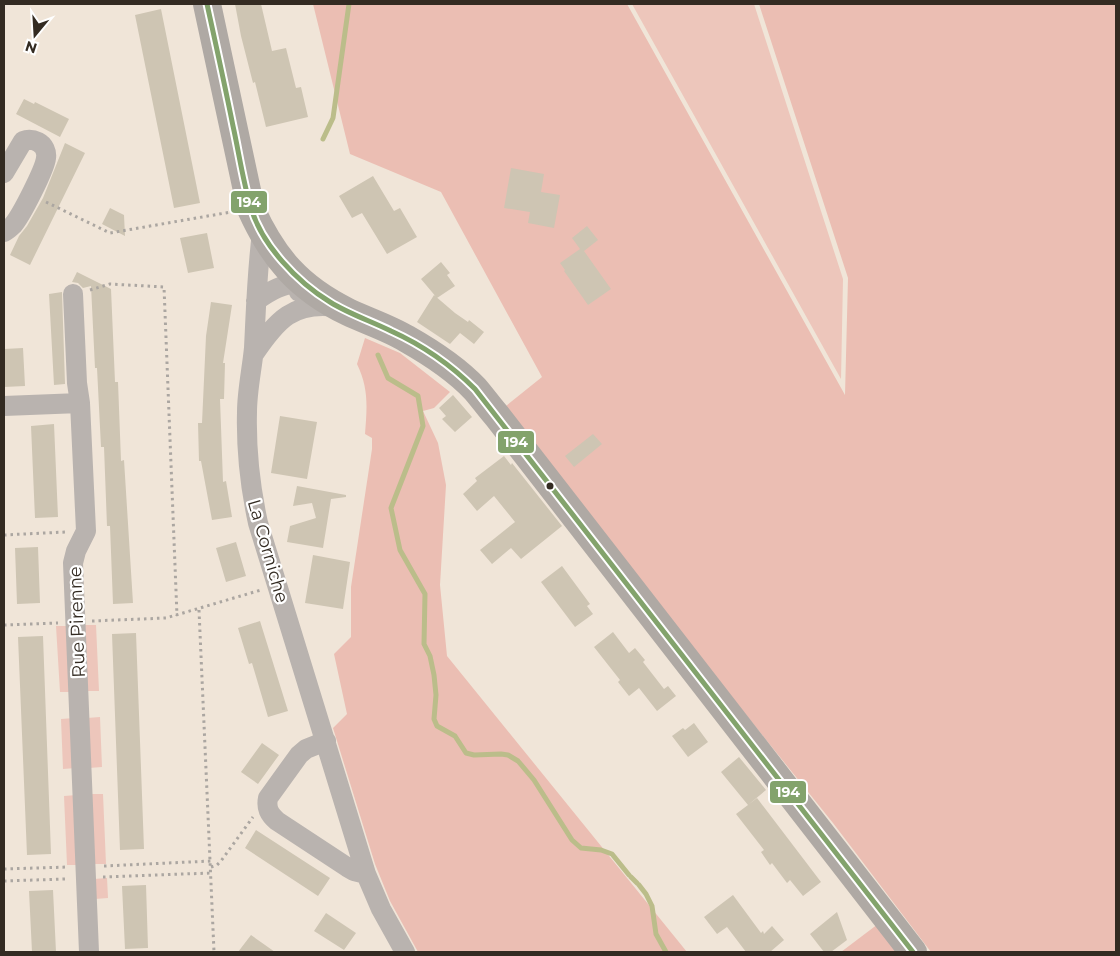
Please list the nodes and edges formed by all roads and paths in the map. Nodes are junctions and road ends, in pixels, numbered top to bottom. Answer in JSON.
{"nodes":[{"id":1,"x":207,"y":4,"type":"edge"},
{"id":2,"x":4,"y":173,"type":"edge"},
{"id":3,"x":30,"y":194,"type":"junction"},
{"id":4,"x":256,"y":221,"type":"junction"},
{"id":5,"x":4,"y":232,"type":"edge"},
{"id":6,"x":301,"y":282,"type":"junction"},
{"id":7,"x":73,"y":294,"type":"joint"},
{"id":8,"x":256,"y":301,"type":"junction"},
{"id":9,"x":337,"y":306,"type":"junction"},
{"id":10,"x":288,"y":314,"type":"junction"},
{"id":11,"x":253,"y":356,"type":"junction"},
{"id":12,"x":80,"y":403,"type":"junction"},
{"id":13,"x":4,"y":406,"type":"edge"},
{"id":14,"x":86,"y":531,"type":"junction"},
{"id":15,"x":4,"y":534,"type":"edge"},
{"id":16,"x":262,"y":590,"type":"dead end"},
{"id":17,"x":199,"y":610,"type":"junction"},
{"id":18,"x":177,"y":616,"type":"junction"},
{"id":19,"x":76,"y":622,"type":"junction"},
{"id":20,"x":4,"y":625,"type":"edge"},
{"id":21,"x":326,"y":741,"type":"junction"},
{"id":22,"x":268,"y":808,"type":"junction"},
{"id":23,"x":211,"y":861,"type":"junction"},
{"id":24,"x":211,"y":867,"type":"junction"},
{"id":25,"x":4,"y":869,"type":"edge"},
{"id":26,"x":87,"y":872,"type":"junction"},
{"id":27,"x":211,"y":872,"type":"junction"},
{"id":28,"x":366,"y":874,"type":"junction"},
{"id":29,"x":66,"y":878,"type":"dead end"},
{"id":30,"x":4,"y":881,"type":"edge"},
{"id":31,"x":89,"y":952,"type":"edge"},
{"id":32,"x":214,"y":952,"type":"edge"},
{"id":33,"x":405,"y":952,"type":"edge"},
{"id":34,"x":913,"y":952,"type":"edge"}],
"edges":[{"from":1,"to":4,"type":"main road"},
{"from":2,"to":3,"type":"street"},
{"from":3,"to":4,"type":"path"},
{"from":3,"to":5,"type":"street"},
{"from":4,"to":6,"type":"main road"},
{"from":4,"to":8,"type":"street","name":"La Corniche"},
{"from":6,"to":8,"type":"street"},
{"from":6,"to":9,"type":"main road"},
{"from":6,"to":10,"type":"street","name":"La Corniche"},
{"from":7,"to":12,"type":"street","name":"Rue Pirenne"},
{"from":7,"to":18,"type":"path"},
{"from":8,"to":11,"type":"street","name":"La Corniche"},
{"from":9,"to":10,"type":"street","name":"La Corniche"},
{"from":9,"to":34,"type":"main road"},
{"from":10,"to":11,"type":"street","name":"La Corniche"},
{"from":11,"to":21,"type":"street","name":"La Corniche"},
{"from":12,"to":13,"type":"street"},
{"from":12,"to":14,"type":"street","name":"Rue Pirenne"},
{"from":14,"to":15,"type":"path"},
{"from":14,"to":19,"type":"street","name":"Rue Pirenne"},
{"from":16,"to":17,"type":"path"},
{"from":17,"to":18,"type":"path"},
{"from":17,"to":23,"type":"path"},
{"from":18,"to":19,"type":"path"},
{"from":19,"to":20,"type":"path"},
{"from":19,"to":26,"type":"street","name":"Rue Pirenne"},
{"from":21,"to":22,"type":"street"},
{"from":21,"to":28,"type":"street","name":"La Corniche"},
{"from":22,"to":24,"type":"path"},
{"from":22,"to":28,"type":"street"},
{"from":23,"to":24,"type":"path"},
{"from":23,"to":26,"type":"path"},
{"from":24,"to":27,"type":"path"},
{"from":25,"to":26,"type":"path"},
{"from":26,"to":27,"type":"path"},
{"from":26,"to":31,"type":"street","name":"Rue Pirenne"},
{"from":27,"to":32,"type":"path"},
{"from":28,"to":33,"type":"street","name":"La Corniche"},
{"from":29,"to":30,"type":"path"}]}
